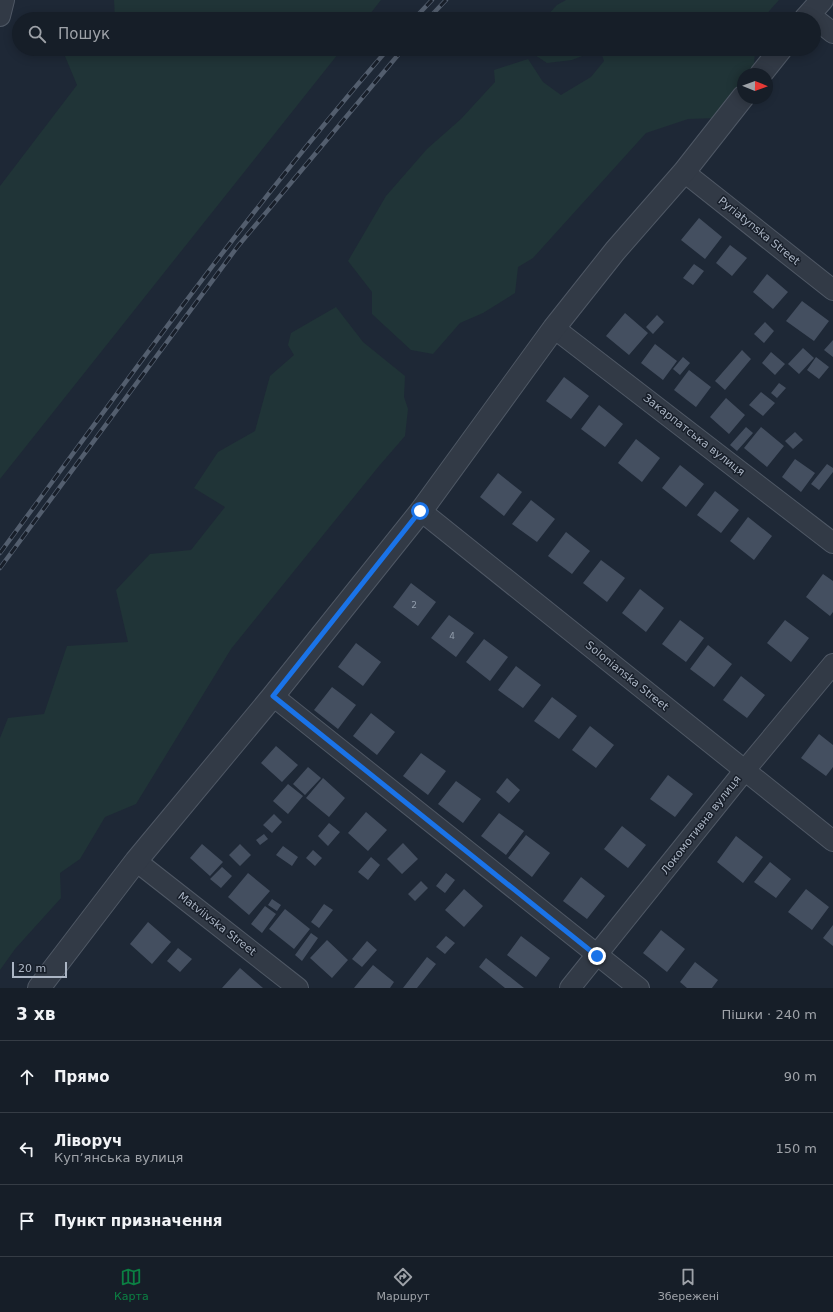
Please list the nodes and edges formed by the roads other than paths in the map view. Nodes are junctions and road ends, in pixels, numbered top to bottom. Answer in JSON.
{"nodes":[{"id":1,"x":4,"y":0,"type":"edge"},
{"id":2,"x":0,"y":16,"type":"edge"},
{"id":3,"x":821,"y":20,"type":"edge"},
{"id":4,"x":833,"y":32,"type":"edge"},
{"id":5,"x":775,"y":56,"type":"edge"},
{"id":6,"x":766,"y":68,"type":"edge"},
{"id":7,"x":737,"y":104,"type":"edge"},
{"id":8,"x":684,"y":172,"type":"junction"},
{"id":9,"x":833,"y":290,"type":"edge"},
{"id":10,"x":554,"y":328,"type":"junction"},
{"id":11,"x":420,"y":511,"type":"junction"},
{"id":12,"x":833,"y":543,"type":"edge"},
{"id":13,"x":833,"y":664,"type":"edge"},
{"id":14,"x":273,"y":696,"type":"junction"},
{"id":15,"x":745,"y":770,"type":"junction"},
{"id":16,"x":833,"y":841,"type":"edge"},
{"id":17,"x":136,"y":861,"type":"junction"},
{"id":18,"x":597,"y":956,"type":"junction"},
{"id":19,"x":39,"y":988,"type":"edge"},
{"id":20,"x":298,"y":988,"type":"edge"},
{"id":21,"x":570,"y":988,"type":"edge"},
{"id":22,"x":639,"y":988,"type":"edge"}],
"edges":[{"from":1,"to":2,"type":"street"},
{"from":3,"to":4,"type":"street"},
{"from":5,"to":6,"type":"street"},
{"from":7,"to":8,"type":"street"},
{"from":8,"to":9,"type":"street","name":"Pyriatynska Street"},
{"from":8,"to":10,"type":"street"},
{"from":10,"to":11,"type":"street"},
{"from":10,"to":12,"type":"street","name":"Закарпатська вулиця"},
{"from":11,"to":14,"type":"street"},
{"from":11,"to":15,"type":"street","name":"Solonianska Street"},
{"from":13,"to":15,"type":"street","name":"Локомотивна вулиця"},
{"from":14,"to":17,"type":"street"},
{"from":14,"to":18,"type":"street"},
{"from":15,"to":16,"type":"street","name":"Solonianska Street"},
{"from":15,"to":18,"type":"street","name":"Локомотивна вулиця"},
{"from":17,"to":19,"type":"street"},
{"from":17,"to":20,"type":"street","name":"Matviivska Street"},
{"from":18,"to":21,"type":"street","name":"Локомотивна вулиця"},
{"from":18,"to":22,"type":"street"}]}
